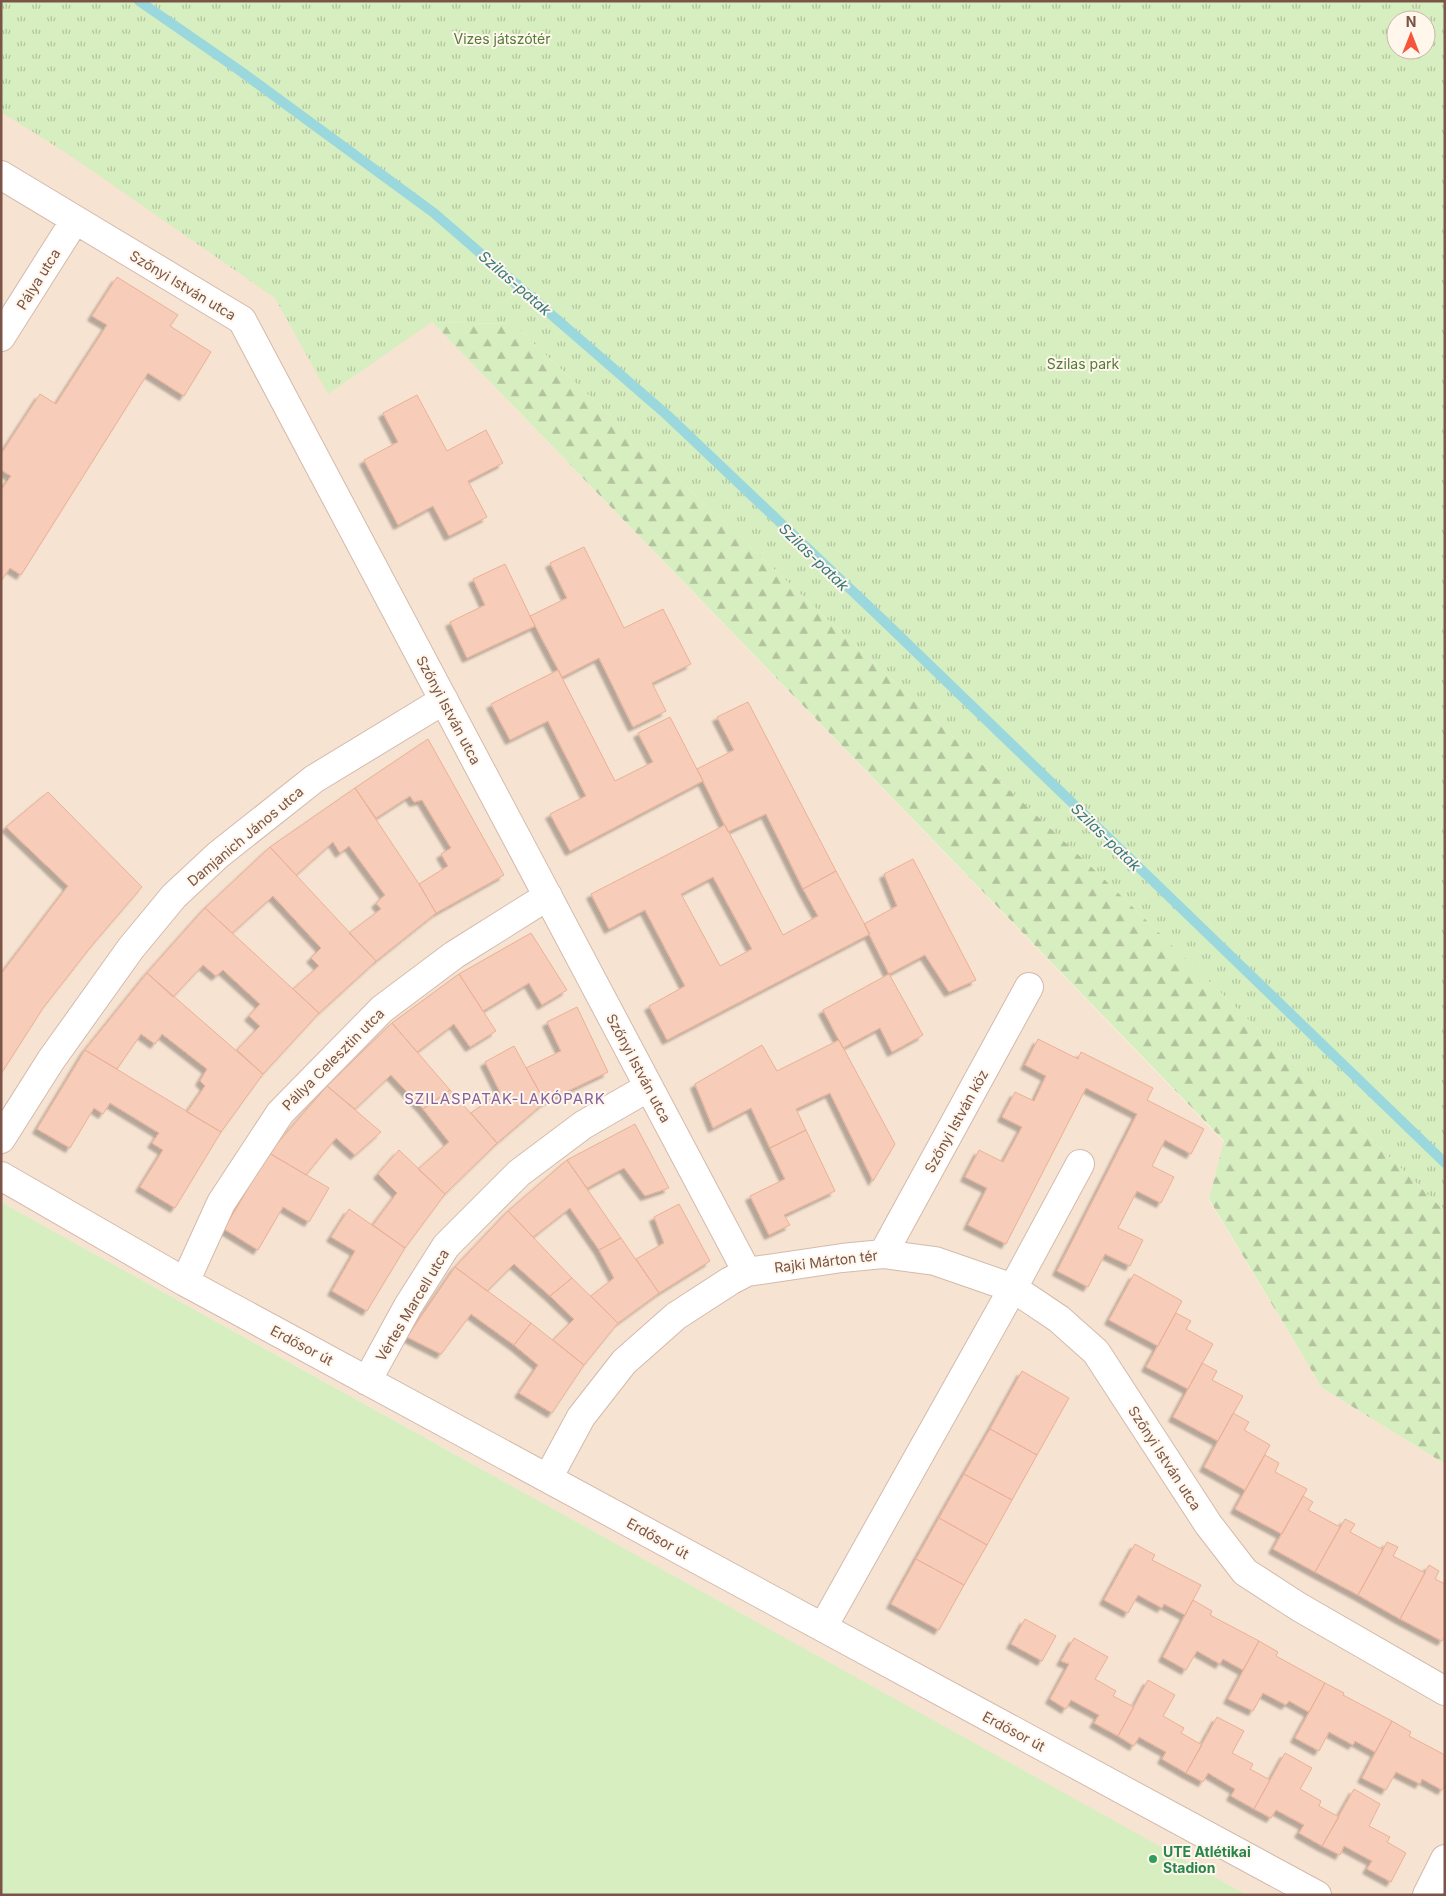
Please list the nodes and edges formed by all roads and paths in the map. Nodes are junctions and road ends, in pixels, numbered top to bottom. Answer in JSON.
{"nodes":[{"id":1,"x":1,"y":175,"type":"edge"},
{"id":2,"x":75,"y":220,"type":"junction"},
{"id":3,"x":1,"y":337,"type":"edge"},
{"id":4,"x":444,"y":700,"type":"junction"},
{"id":5,"x":548,"y":896,"type":"junction"},
{"id":6,"x":1029,"y":988,"type":"dead end"},
{"id":7,"x":649,"y":1087,"type":"junction"},
{"id":8,"x":1,"y":1139,"type":"edge"},
{"id":9,"x":1080,"y":1164,"type":"dead end"},
{"id":10,"x":1,"y":1176,"type":"edge"},
{"id":11,"x":883,"y":1254,"type":"junction"},
{"id":12,"x":747,"y":1272,"type":"junction"},
{"id":13,"x":185,"y":1282,"type":"junction"},
{"id":14,"x":1013,"y":1288,"type":"junction"},
{"id":15,"x":367,"y":1381,"type":"junction"},
{"id":16,"x":548,"y":1478,"type":"junction"},
{"id":17,"x":823,"y":1628,"type":"junction"},
{"id":18,"x":1445,"y":1691,"type":"edge"},
{"id":19,"x":1445,"y":1859,"type":"edge"},
{"id":20,"x":1317,"y":1895,"type":"edge"},
{"id":21,"x":1426,"y":1895,"type":"edge"}],
"edges":[{"from":1,"to":2,"type":"street","name":"Szőnyi István utca"},
{"from":2,"to":3,"type":"street","name":"Pálya utca"},
{"from":2,"to":4,"type":"street","name":"Szőnyi István utca"},
{"from":4,"to":5,"type":"street","name":"Szőnyi István utca"},
{"from":4,"to":8,"type":"street","name":"Damjanich János utca"},
{"from":5,"to":7,"type":"street","name":"Szőnyi István utca"},
{"from":5,"to":13,"type":"street","name":"Pállya Celesztin utca"},
{"from":6,"to":11,"type":"street","name":"Szőnyi István köz"},
{"from":7,"to":12,"type":"street","name":"Szőnyi István utca"},
{"from":7,"to":15,"type":"street","name":"Vértes Marcell utca"},
{"from":9,"to":14,"type":"street"},
{"from":10,"to":13,"type":"street","name":"Erdősor út"},
{"from":11,"to":12,"type":"street","name":"Rajki Márton tér"},
{"from":11,"to":14,"type":"street","name":"Rajki Márton tér"},
{"from":12,"to":16,"type":"street","name":"Rajki Márton tér"},
{"from":13,"to":15,"type":"street","name":"Erdősor út"},
{"from":14,"to":17,"type":"street"},
{"from":14,"to":18,"type":"street","name":"Szőnyi István utca"},
{"from":15,"to":16,"type":"street","name":"Erdősor út"},
{"from":16,"to":17,"type":"street","name":"Erdősor út"},
{"from":17,"to":20,"type":"street","name":"Erdősor út"},
{"from":19,"to":21,"type":"street"}]}
